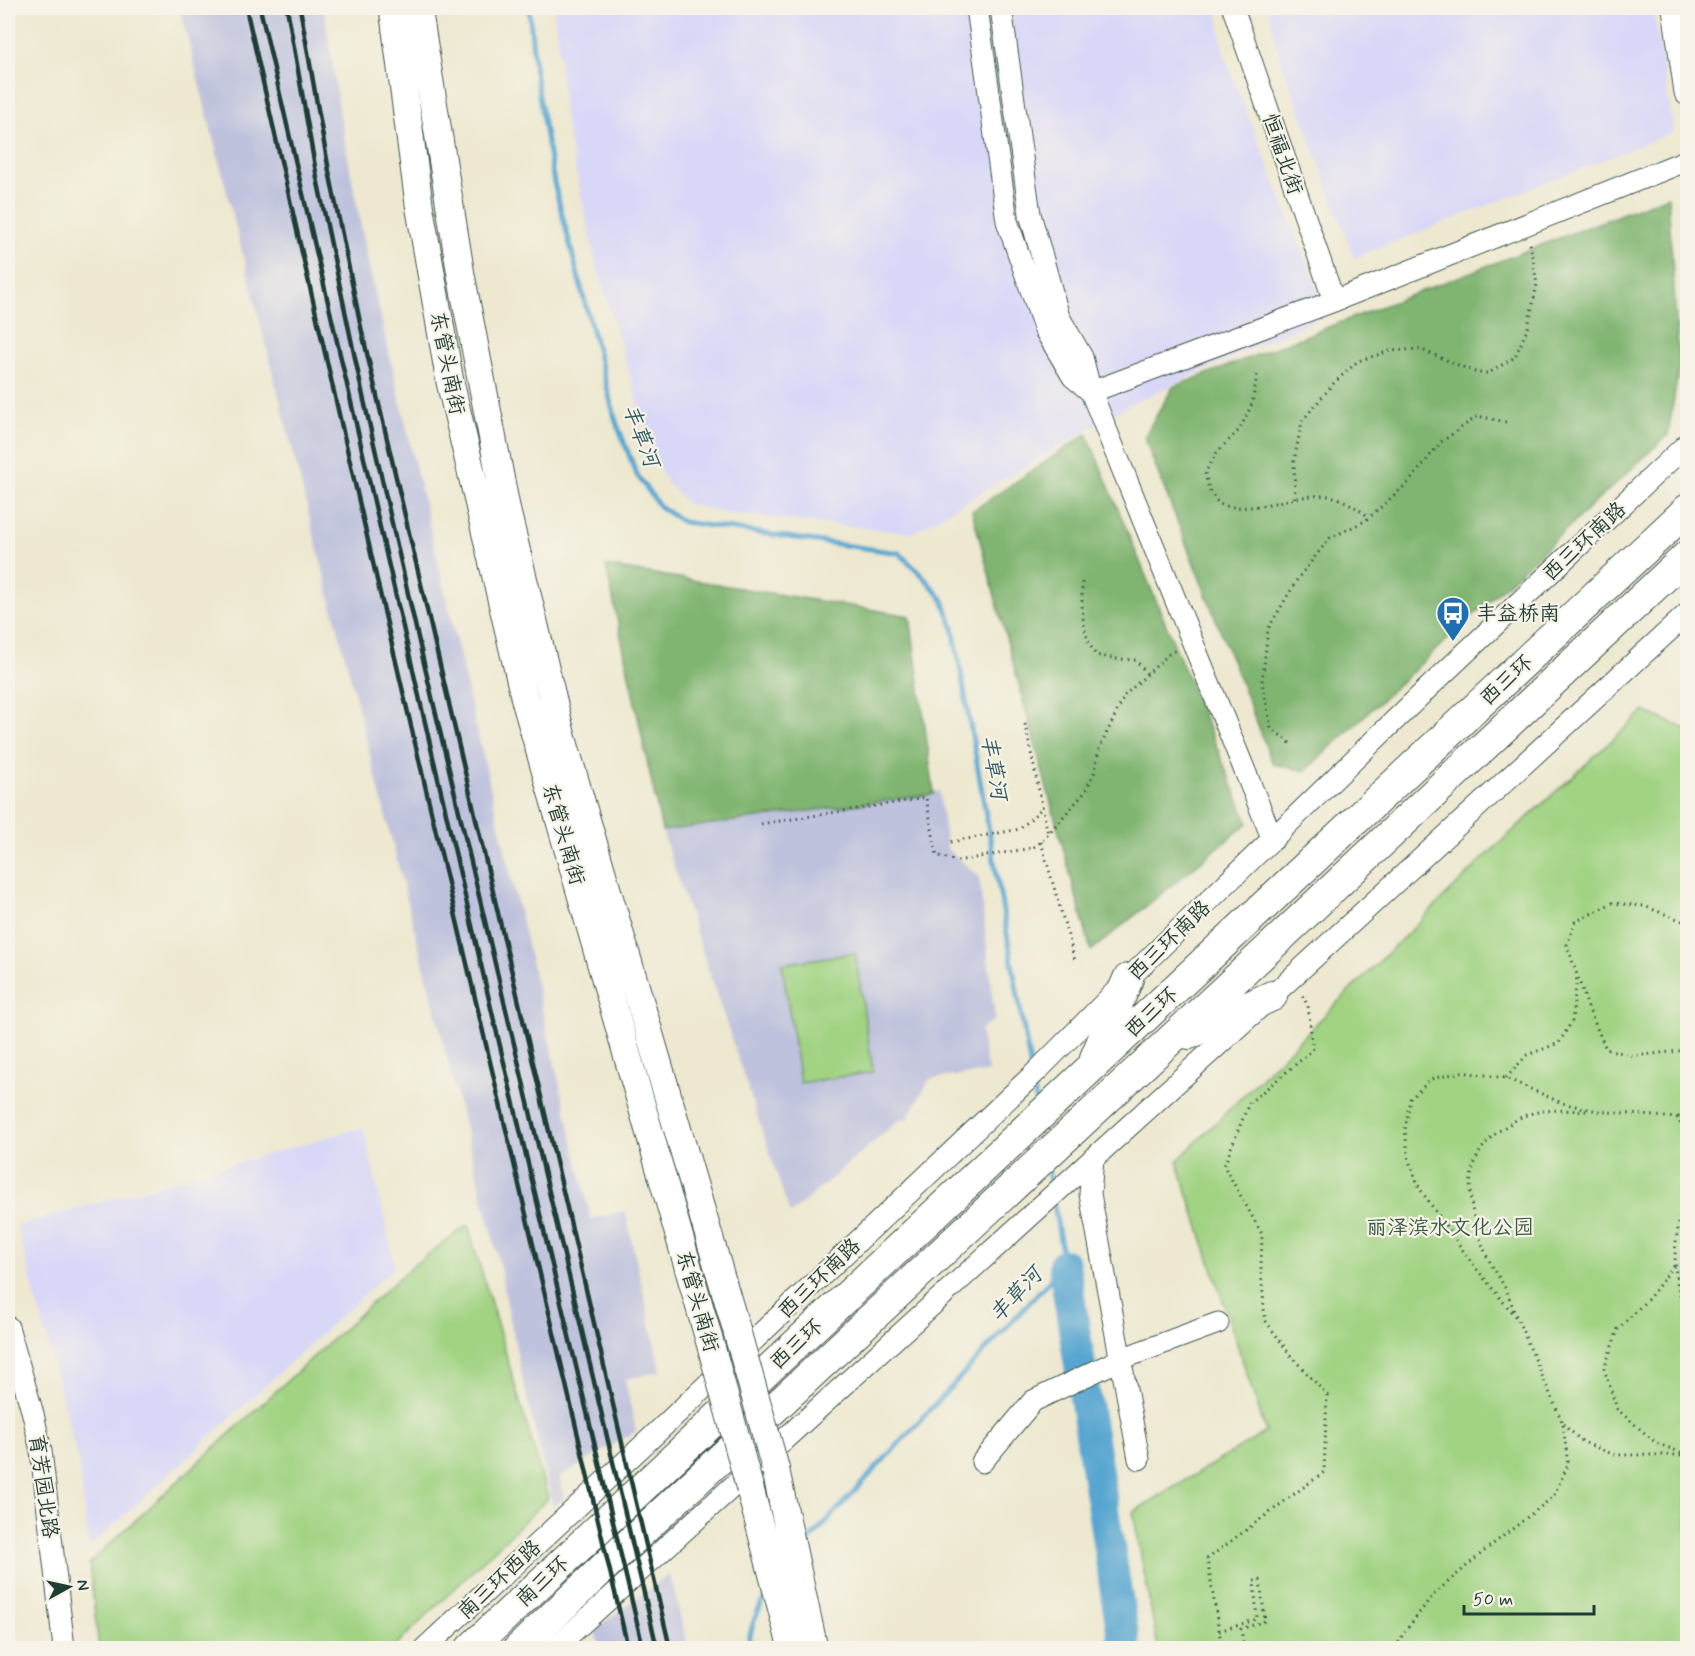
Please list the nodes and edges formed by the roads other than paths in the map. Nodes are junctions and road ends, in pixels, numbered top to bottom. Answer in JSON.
{"nodes":[{"id":1,"x":393,"y":8,"type":"edge"},
{"id":2,"x":418,"y":8,"type":"edge"},
{"id":3,"x":977,"y":8,"type":"edge"},
{"id":4,"x":1001,"y":8,"type":"edge"},
{"id":5,"x":1233,"y":8,"type":"edge"},
{"id":6,"x":1676,"y":8,"type":"edge"},
{"id":7,"x":1688,"y":92,"type":"edge"},
{"id":8,"x":1688,"y":160,"type":"edge"},
{"id":9,"x":1334,"y":301,"type":"junction"},
{"id":10,"x":1091,"y":392,"type":"junction"},
{"id":11,"x":1687,"y":446,"type":"edge"},
{"id":12,"x":1688,"y":509,"type":"edge"},
{"id":13,"x":1688,"y":555,"type":"edge"},
{"id":14,"x":1688,"y":613,"type":"edge"},
{"id":15,"x":1273,"y":840,"type":"junction"},
{"id":16,"x":1128,"y":979,"type":"junction"},
{"id":17,"x":1282,"y":986,"type":"junction"},
{"id":18,"x":1165,"y":1045,"type":"junction"},
{"id":19,"x":1090,"y":1069,"type":"junction"},
{"id":20,"x":1093,"y":1158,"type":"junction"},
{"id":21,"x":1218,"y":1323,"type":"dead end"},
{"id":22,"x":8,"y":1327,"type":"edge"},
{"id":23,"x":1121,"y":1359,"type":"junction"},
{"id":24,"x":1139,"y":1459,"type":"dead end"},
{"id":25,"x":982,"y":1462,"type":"dead end"},
{"id":26,"x":614,"y":1514,"type":"joint"},
{"id":27,"x":548,"y":1534,"type":"joint"},
{"id":28,"x":622,"y":1550,"type":"joint"},
{"id":29,"x":790,"y":1593,"type":"junction"},
{"id":30,"x":64,"y":1648,"type":"edge"},
{"id":31,"x":424,"y":1648,"type":"edge"},
{"id":32,"x":471,"y":1648,"type":"edge"},
{"id":33,"x":519,"y":1648,"type":"edge"},
{"id":34,"x":555,"y":1648,"type":"edge"},
{"id":35,"x":792,"y":1648,"type":"edge"},
{"id":36,"x":814,"y":1648,"type":"edge"}],
"edges":[{"from":1,"to":29,"type":"main road","name":"东管头南街","bridge":true},
{"from":2,"to":29,"type":"main road","name":"东管头南街","bridge":true},
{"from":3,"to":10,"type":"street"},
{"from":4,"to":10,"type":"street"},
{"from":5,"to":9,"type":"street","name":"恒福北街"},
{"from":6,"to":7,"type":"main road"},
{"from":8,"to":9,"type":"street"},
{"from":9,"to":10,"type":"street"},
{"from":10,"to":15,"type":"street"},
{"from":11,"to":15,"type":"street","name":"西三环南路"},
{"from":12,"to":19,"type":"highway","name":"西三环"},
{"from":13,"to":18,"type":"highway","name":"西三环"},
{"from":14,"to":17,"type":"street"},
{"from":15,"to":16,"type":"street","name":"西三环南路"},
{"from":16,"to":19,"type":"highway"},
{"from":16,"to":27,"type":"street","name":"西三环南路"},
{"from":17,"to":18,"type":"highway"},
{"from":17,"to":20,"type":"street"},
{"from":18,"to":28,"type":"highway","name":"西三环"},
{"from":19,"to":26,"type":"highway","name":"西三环"},
{"from":20,"to":23,"type":"street"},
{"from":20,"to":34,"type":"street"},
{"from":21,"to":23,"type":"street"},
{"from":22,"to":30,"type":"street","name":"育芳园北路"},
{"from":23,"to":24,"type":"street"},
{"from":23,"to":25,"type":"street"},
{"from":26,"to":32,"type":"highway","name":"南三环"},
{"from":27,"to":31,"type":"street","name":"南三环西路"},
{"from":28,"to":33,"type":"highway","name":"南三环"},
{"from":29,"to":35,"type":"main road","name":"东管头南街"},
{"from":29,"to":36,"type":"main road","name":"东管头南街"}]}
